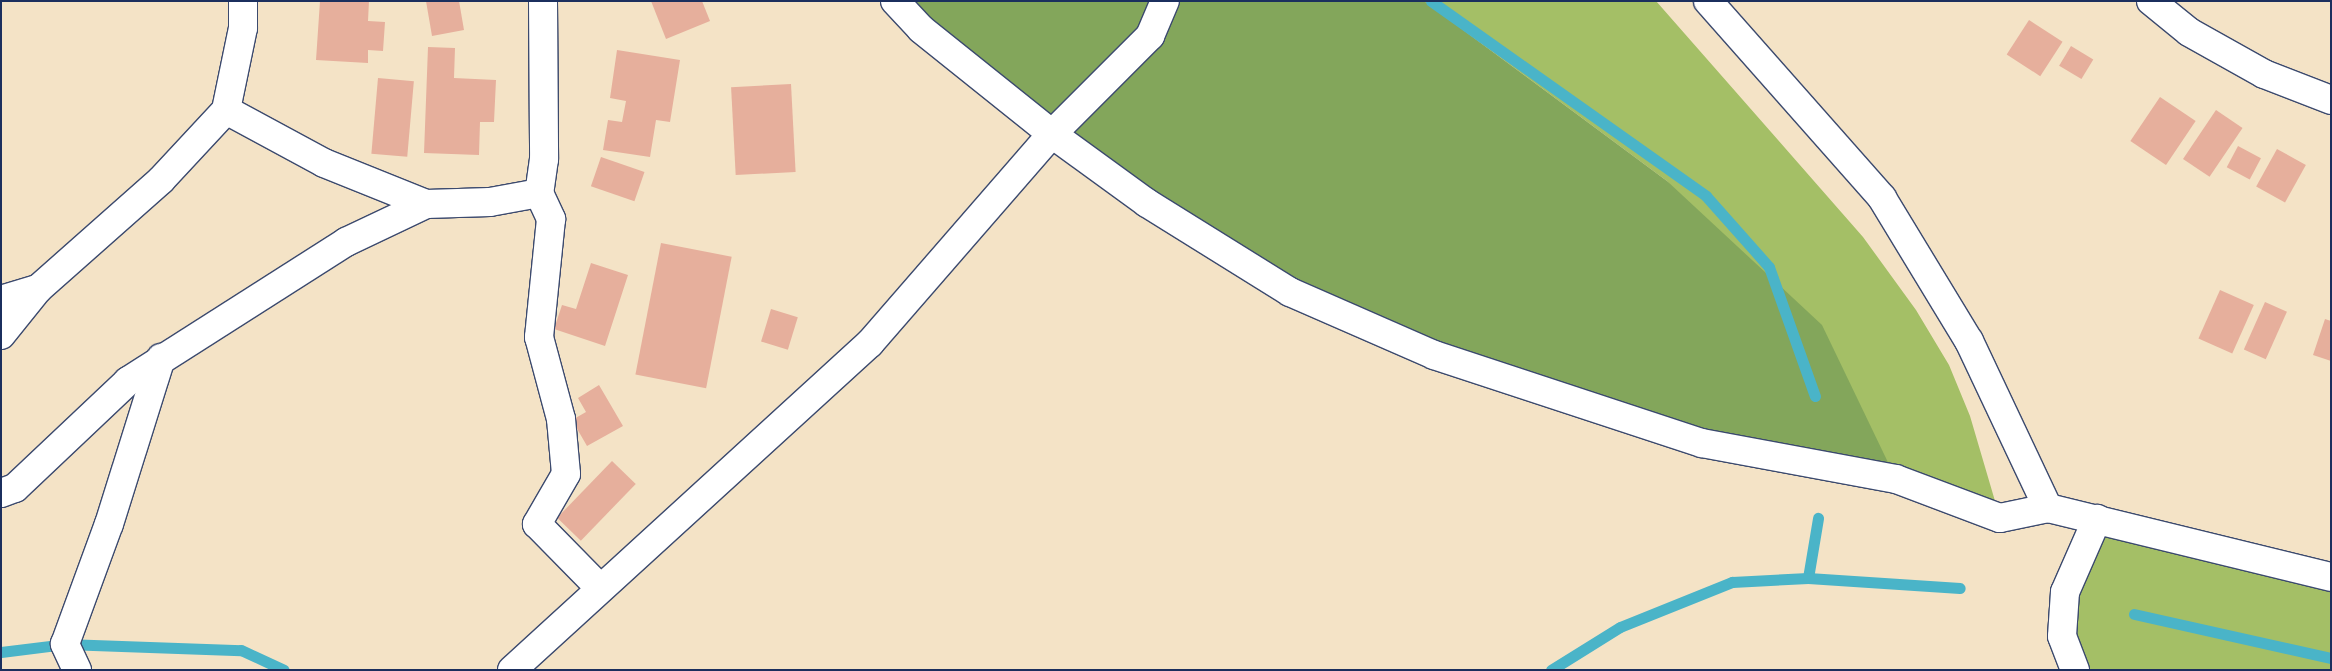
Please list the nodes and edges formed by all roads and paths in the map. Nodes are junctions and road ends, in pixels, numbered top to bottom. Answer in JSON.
{"nodes":[{"id":1,"x":243,"y":1,"type":"edge"},
{"id":2,"x":543,"y":1,"type":"edge"},
{"id":3,"x":895,"y":1,"type":"edge"},
{"id":4,"x":1165,"y":1,"type":"edge"},
{"id":5,"x":1708,"y":1,"type":"edge"},
{"id":6,"x":2151,"y":1,"type":"edge"},
{"id":7,"x":2331,"y":100,"type":"edge"},
{"id":8,"x":226,"y":110,"type":"junction"},
{"id":9,"x":1052,"y":134,"type":"junction"},
{"id":10,"x":539,"y":193,"type":"junction"},
{"id":11,"x":426,"y":204,"type":"junction"},
{"id":12,"x":38,"y":289,"type":"junction"},
{"id":13,"x":1,"y":300,"type":"edge"},
{"id":14,"x":1,"y":335,"type":"edge"},
{"id":15,"x":161,"y":358,"type":"junction"},
{"id":16,"x":1,"y":492,"type":"edge"},
{"id":17,"x":2048,"y":508,"type":"junction"},
{"id":18,"x":2097,"y":519,"type":"junction"},
{"id":19,"x":2331,"y":577,"type":"edge"},
{"id":20,"x":600,"y":588,"type":"junction"},
{"id":21,"x":77,"y":670,"type":"edge"},
{"id":22,"x":512,"y":670,"type":"edge"},
{"id":23,"x":2076,"y":670,"type":"edge"}],
"edges":[{"from":1,"to":8,"type":"main road"},
{"from":2,"to":10,"type":"main road"},
{"from":3,"to":9,"type":"main road"},
{"from":4,"to":9,"type":"main road"},
{"from":5,"to":17,"type":"main road"},
{"from":6,"to":7,"type":"main road"},
{"from":8,"to":11,"type":"main road"},
{"from":8,"to":12,"type":"main road"},
{"from":9,"to":17,"type":"main road"},
{"from":9,"to":20,"type":"main road"},
{"from":10,"to":11,"type":"main road"},
{"from":10,"to":20,"type":"main road"},
{"from":11,"to":15,"type":"main road"},
{"from":12,"to":13,"type":"main road"},
{"from":12,"to":14,"type":"main road"},
{"from":15,"to":16,"type":"main road"},
{"from":15,"to":21,"type":"main road"},
{"from":17,"to":18,"type":"main road"},
{"from":18,"to":19,"type":"main road"},
{"from":18,"to":23,"type":"main road"},
{"from":20,"to":22,"type":"main road"}]}
